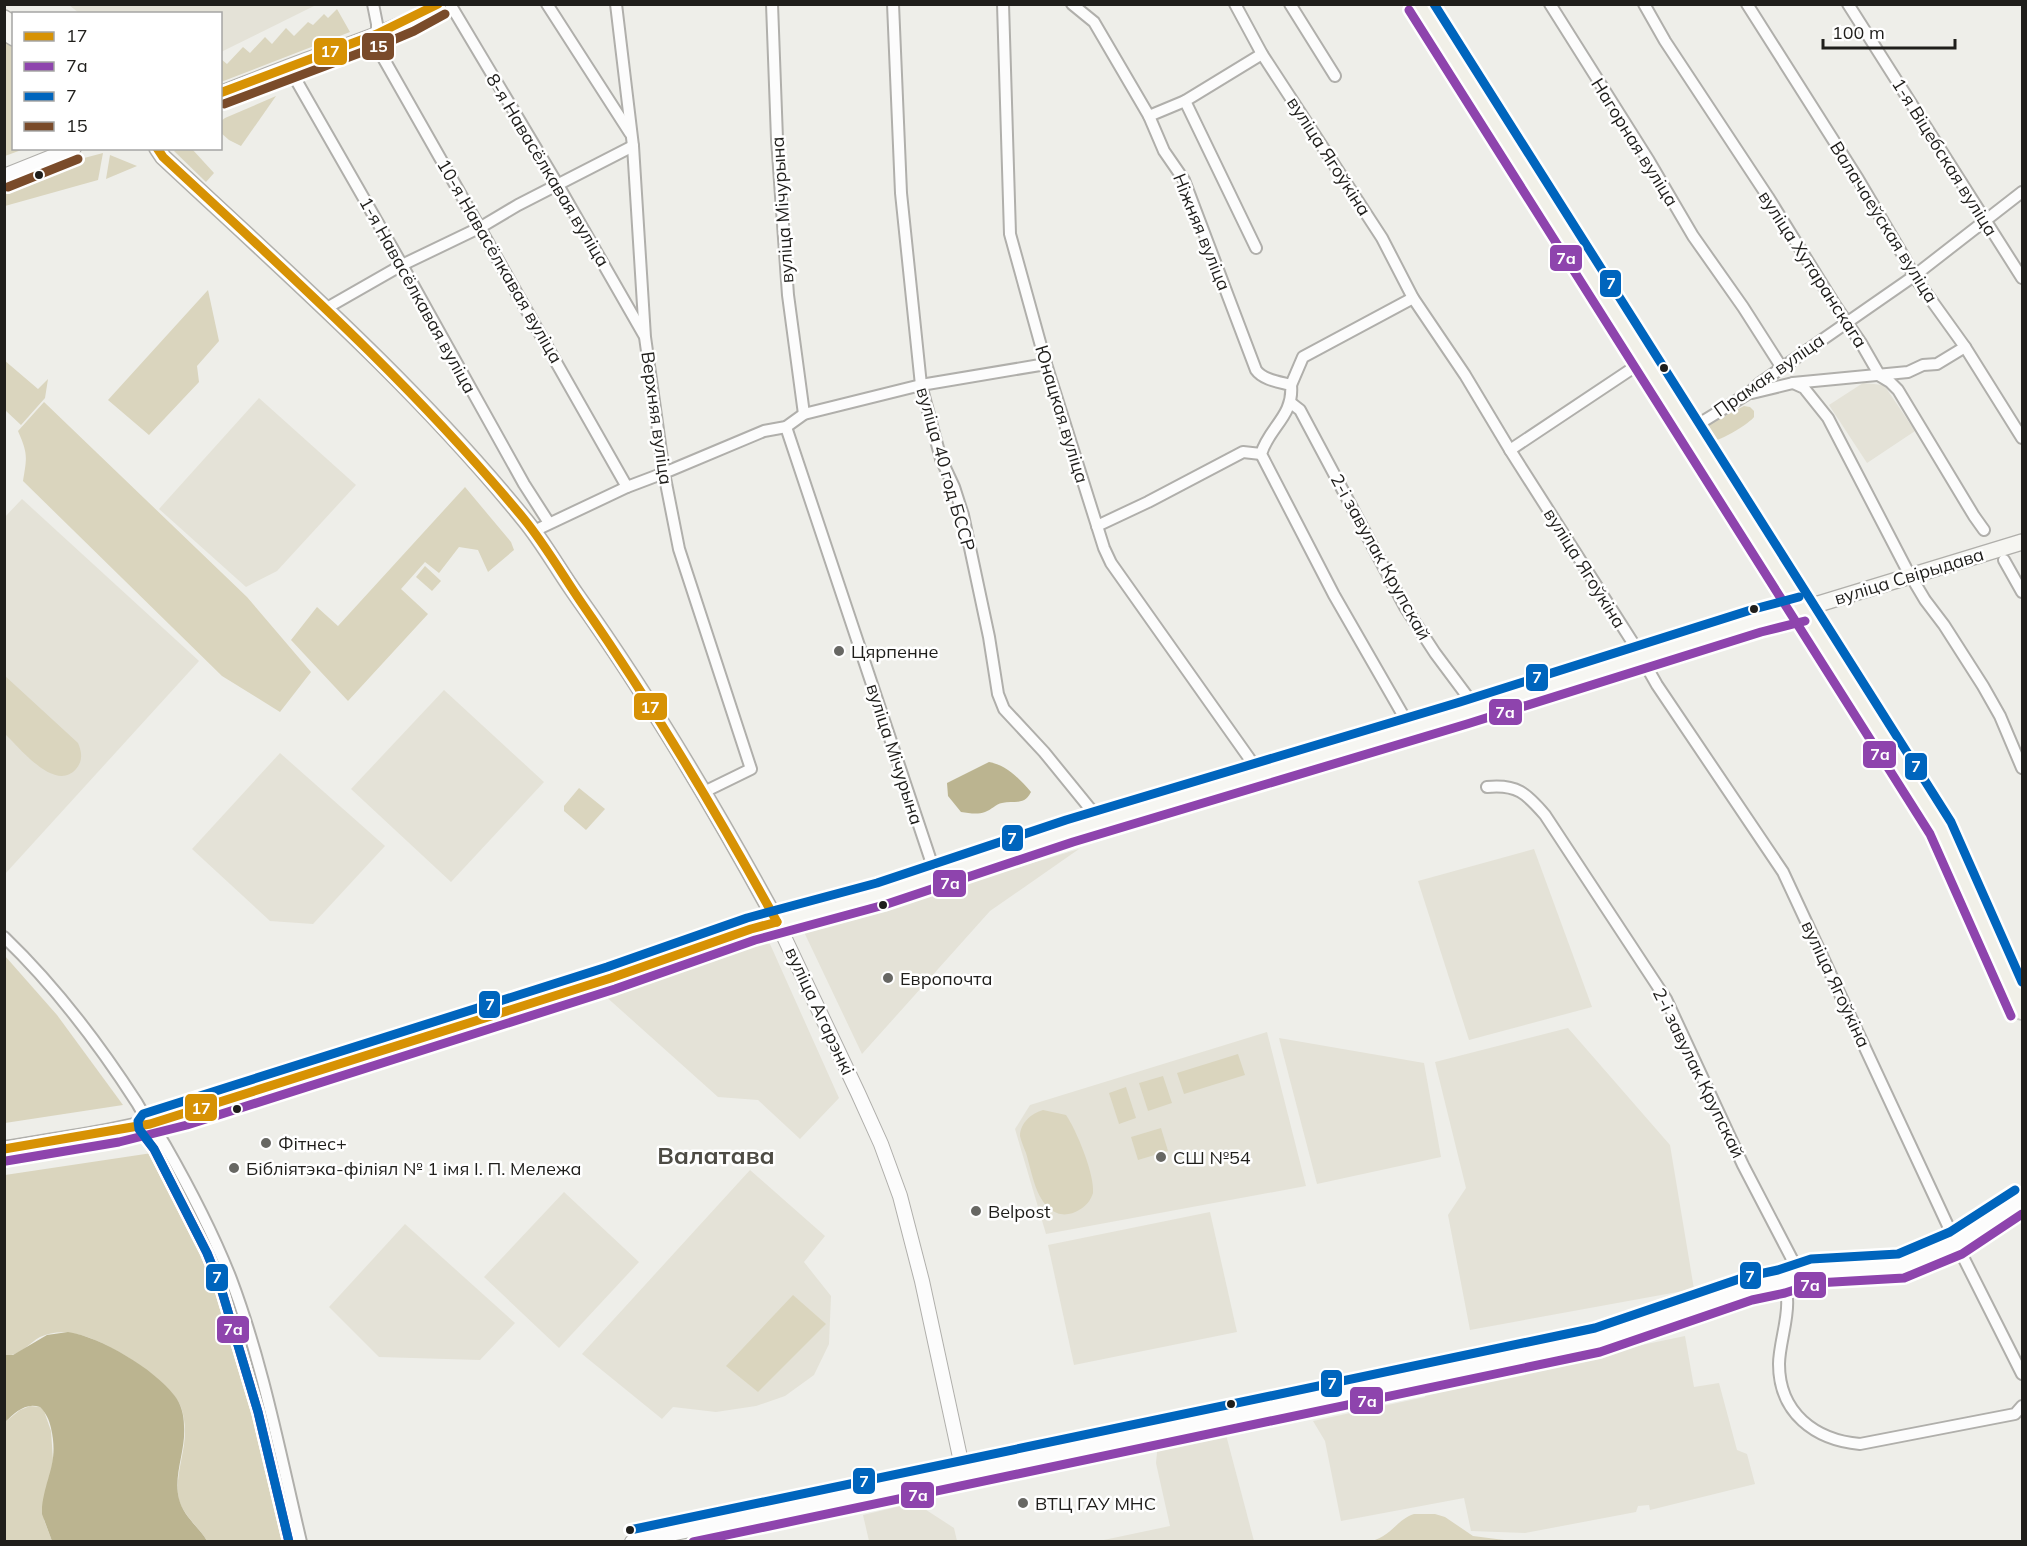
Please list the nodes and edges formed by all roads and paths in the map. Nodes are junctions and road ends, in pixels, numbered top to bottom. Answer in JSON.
{"nodes":[{"id":1,"x":373,"y":4,"type":"edge"},
{"id":2,"x":439,"y":4,"type":"edge"},
{"id":3,"x":450,"y":4,"type":"edge"},
{"id":4,"x":547,"y":4,"type":"edge"},
{"id":5,"x":616,"y":4,"type":"edge"},
{"id":6,"x":772,"y":4,"type":"edge"},
{"id":7,"x":894,"y":4,"type":"edge"},
{"id":8,"x":1003,"y":4,"type":"edge"},
{"id":9,"x":1072,"y":4,"type":"edge"},
{"id":10,"x":1235,"y":4,"type":"edge"},
{"id":11,"x":1290,"y":4,"type":"edge"},
{"id":12,"x":1419,"y":4,"type":"edge"},
{"id":13,"x":1551,"y":4,"type":"edge"},
{"id":14,"x":1644,"y":4,"type":"edge"},
{"id":15,"x":1747,"y":4,"type":"edge"},
{"id":16,"x":1848,"y":4,"type":"edge"},
{"id":17,"x":377,"y":35,"type":"junction"},
{"id":18,"x":1262,"y":54,"type":"junction"},
{"id":19,"x":288,"y":66,"type":"junction"},
{"id":20,"x":1335,"y":76,"type":"dead end"},
{"id":21,"x":222,"y":92,"type":"edge"},
{"id":22,"x":1185,"y":100,"type":"junction"},
{"id":23,"x":1149,"y":116,"type":"junction"},
{"id":24,"x":632,"y":140,"type":"junction"},
{"id":25,"x":69,"y":150,"type":"edge"},
{"id":26,"x":158,"y":150,"type":"edge"},
{"id":27,"x":4,"y":176,"type":"edge"},
{"id":28,"x":558,"y":185,"type":"junction"},
{"id":29,"x":2022,"y":192,"type":"edge"},
{"id":30,"x":1984,"y":220,"type":"junction"},
{"id":31,"x":481,"y":227,"type":"junction"},
{"id":32,"x":1256,"y":248,"type":"dead end"},
{"id":33,"x":402,"y":265,"type":"junction"},
{"id":34,"x":1914,"y":276,"type":"junction"},
{"id":35,"x":2022,"y":278,"type":"edge"},
{"id":36,"x":1413,"y":298,"type":"junction"},
{"id":37,"x":325,"y":309,"type":"junction"},
{"id":38,"x":1846,"y":322,"type":"junction"},
{"id":39,"x":645,"y":337,"type":"junction"},
{"id":40,"x":1965,"y":347,"type":"junction"},
{"id":41,"x":1645,"y":360,"type":"junction"},
{"id":42,"x":1046,"y":364,"type":"junction"},
{"id":43,"x":1782,"y":368,"type":"junction"},
{"id":44,"x":1880,"y":376,"type":"junction"},
{"id":45,"x":1793,"y":382,"type":"junction"},
{"id":46,"x":921,"y":385,"type":"junction"},
{"id":47,"x":1291,"y":385,"type":"junction"},
{"id":48,"x":1749,"y":393,"type":"junction"},
{"id":49,"x":1291,"y":403,"type":"junction"},
{"id":50,"x":804,"y":414,"type":"junction"},
{"id":51,"x":786,"y":427,"type":"junction"},
{"id":52,"x":1689,"y":430,"type":"junction"},
{"id":53,"x":2022,"y":438,"type":"edge"},
{"id":54,"x":1510,"y":450,"type":"junction"},
{"id":55,"x":1261,"y":454,"type":"junction"},
{"id":56,"x":664,"y":473,"type":"junction"},
{"id":57,"x":627,"y":487,"type":"junction"},
{"id":58,"x":549,"y":523,"type":"junction"},
{"id":59,"x":1097,"y":526,"type":"junction"},
{"id":60,"x":1984,"y":530,"type":"dead end"},
{"id":61,"x":534,"y":531,"type":"junction"},
{"id":62,"x":2022,"y":542,"type":"edge"},
{"id":63,"x":2004,"y":560,"type":"dead end"},
{"id":64,"x":1912,"y":575,"type":"junction"},
{"id":65,"x":2022,"y":592,"type":"edge"},
{"id":66,"x":1802,"y":609,"type":"junction"},
{"id":67,"x":1641,"y":657,"type":"junction"},
{"id":68,"x":1476,"y":708,"type":"junction"},
{"id":69,"x":1411,"y":729,"type":"junction"},
{"id":70,"x":2022,"y":768,"type":"edge"},
{"id":71,"x":1259,"y":776,"type":"junction"},
{"id":72,"x":1487,"y":787,"type":"dead end"},
{"id":73,"x":704,"y":792,"type":"junction"},
{"id":74,"x":1101,"y":822,"type":"junction"},
{"id":75,"x":936,"y":876,"type":"junction"},
{"id":76,"x":777,"y":922,"type":"junction"},
{"id":77,"x":4,"y":937,"type":"edge"},
{"id":78,"x":2022,"y":1011,"type":"edge"},
{"id":79,"x":150,"y":1124,"type":"junction"},
{"id":80,"x":4,"y":1149,"type":"edge"},
{"id":81,"x":2022,"y":1200,"type":"edge"},
{"id":82,"x":1956,"y":1243,"type":"junction"},
{"id":83,"x":1798,"y":1276,"type":"junction"},
{"id":84,"x":1781,"y":1282,"type":"junction"},
{"id":85,"x":2022,"y":1374,"type":"edge"},
{"id":86,"x":2022,"y":1406,"type":"edge"},
{"id":87,"x":963,"y":1471,"type":"junction"},
{"id":88,"x":301,"y":1542,"type":"edge"},
{"id":89,"x":632,"y":1542,"type":"edge"}],
"edges":[{"from":1,"to":17,"type":"street","name":"10-я Навасёлкавая вуліца"},
{"from":2,"to":17,"type":"street"},
{"from":3,"to":28,"type":"street","name":"8-я Навасёлкавая вуліца"},
{"from":4,"to":24,"type":"street"},
{"from":5,"to":24,"type":"street","name":"Верхняя вуліца"},
{"from":6,"to":50,"type":"street","name":"вуліца Мічурына"},
{"from":7,"to":46,"type":"street","name":"вуліца 40 год БССР"},
{"from":8,"to":42,"type":"street","name":"Юнацкая вуліца"},
{"from":9,"to":23,"type":"street","name":"Ніжняя вуліца"},
{"from":10,"to":18,"type":"street","name":"вуліца Ягоўкіна"},
{"from":11,"to":20,"type":"street"},
{"from":12,"to":41,"type":"main road"},
{"from":13,"to":43,"type":"street","name":"Нагорная вуліца"},
{"from":14,"to":38,"type":"street","name":"вуліца Хутаранскага"},
{"from":15,"to":34,"type":"street","name":"Валачаеўская вуліца"},
{"from":16,"to":30,"type":"street","name":"1-я Віцебская вуліца"},
{"from":17,"to":19,"type":"street"},
{"from":17,"to":31,"type":"street","name":"10-я Навасёлкавая вуліца"},
{"from":18,"to":22,"type":"street"},
{"from":18,"to":36,"type":"street","name":"вуліца Ягоўкіна"},
{"from":19,"to":21,"type":"street"},
{"from":19,"to":33,"type":"street","name":"1-я Навасёлкавая вуліца"},
{"from":22,"to":23,"type":"street"},
{"from":22,"to":32,"type":"street"},
{"from":23,"to":47,"type":"street","name":"Ніжняя вуліца"},
{"from":24,"to":28,"type":"street"},
{"from":24,"to":39,"type":"street","name":"Верхняя вуліца"},
{"from":25,"to":27,"type":"street"},
{"from":26,"to":37,"type":"main road","name":"вуліца Агарэнкі"},
{"from":28,"to":31,"type":"street"},
{"from":28,"to":39,"type":"street","name":"8-я Навасёлкавая вуліца"},
{"from":29,"to":30,"type":"street","name":"Прамая вуліца"},
{"from":30,"to":34,"type":"street","name":"Прамая вуліца"},
{"from":30,"to":35,"type":"street","name":"1-я Віцебская вуліца"},
{"from":31,"to":33,"type":"street"},
{"from":31,"to":57,"type":"street","name":"10-я Навасёлкавая вуліца"},
{"from":33,"to":37,"type":"street"},
{"from":33,"to":58,"type":"street","name":"1-я Навасёлкавая вуліца"},
{"from":34,"to":38,"type":"street","name":"Прамая вуліца"},
{"from":34,"to":40,"type":"street","name":"Валачаеўская вуліца"},
{"from":36,"to":47,"type":"street"},
{"from":36,"to":54,"type":"street","name":"вуліца Ягоўкіна"},
{"from":37,"to":61,"type":"main road","name":"вуліца Агарэнкі"},
{"from":38,"to":43,"type":"street","name":"Прамая вуліца"},
{"from":38,"to":44,"type":"street","name":"вуліца Хутаранскага"},
{"from":39,"to":56,"type":"street","name":"Верхняя вуліца"},
{"from":40,"to":44,"type":"street"},
{"from":40,"to":53,"type":"street","name":"Валачаеўская вуліца"},
{"from":41,"to":52,"type":"main road"},
{"from":41,"to":54,"type":"street"},
{"from":42,"to":46,"type":"street"},
{"from":42,"to":59,"type":"street","name":"Юнацкая вуліца"},
{"from":43,"to":48,"type":"street","name":"Прамая вуліца"},
{"from":44,"to":45,"type":"street"},
{"from":44,"to":60,"type":"street","name":"вуліца Хутаранскага"},
{"from":45,"to":48,"type":"street"},
{"from":45,"to":64,"type":"street"},
{"from":46,"to":50,"type":"street"},
{"from":46,"to":74,"type":"street","name":"вуліца 40 год БССР"},
{"from":47,"to":49,"type":"street"},
{"from":48,"to":52,"type":"street","name":"Прамая вуліца"},
{"from":49,"to":55,"type":"street"},
{"from":49,"to":68,"type":"street","name":"2-і завулак Крупскай"},
{"from":50,"to":51,"type":"street"},
{"from":51,"to":56,"type":"street"},
{"from":51,"to":75,"type":"street","name":"вуліца Мічурына"},
{"from":52,"to":66,"type":"main road"},
{"from":54,"to":67,"type":"street","name":"вуліца Ягоўкіна"},
{"from":55,"to":59,"type":"street"},
{"from":55,"to":69,"type":"street"},
{"from":56,"to":57,"type":"street"},
{"from":56,"to":73,"type":"street","name":"Верхняя вуліца"},
{"from":57,"to":58,"type":"street"},
{"from":58,"to":61,"type":"street"},
{"from":59,"to":71,"type":"street","name":"Юнацкая вуліца"},
{"from":61,"to":73,"type":"main road","name":"вуліца Агарэнкі"},
{"from":62,"to":64,"type":"main road","name":"вуліца Свірыдава"},
{"from":63,"to":65,"type":"street"},
{"from":64,"to":66,"type":"main road","name":"вуліца Свірыдава"},
{"from":64,"to":70,"type":"street"},
{"from":66,"to":67,"type":"main road","name":"вуліца Свірыдава"},
{"from":66,"to":78,"type":"main road"},
{"from":67,"to":68,"type":"main road","name":"вуліца Свірыдава"},
{"from":67,"to":82,"type":"street","name":"вуліца Ягоўкіна"},
{"from":68,"to":69,"type":"main road","name":"вуліца Свірыдава"},
{"from":69,"to":71,"type":"main road","name":"вуліца Свірыдава"},
{"from":71,"to":74,"type":"main road","name":"вуліца Свірыдава"},
{"from":72,"to":83,"type":"street","name":"2-і завулак Крупскай"},
{"from":73,"to":76,"type":"main road","name":"вуліца Агарэнкі"},
{"from":74,"to":75,"type":"main road","name":"вуліца Свірыдава"},
{"from":75,"to":76,"type":"main road","name":"вуліца Свірыдава"},
{"from":76,"to":79,"type":"main road","name":"вуліца Свірыдава"},
{"from":76,"to":87,"type":"street","name":"вуліца Агарэнкі"},
{"from":77,"to":79,"type":"street"},
{"from":79,"to":80,"type":"main road","name":"вуліца Свірыдава"},
{"from":79,"to":88,"type":"street"},
{"from":81,"to":82,"type":"street"},
{"from":82,"to":83,"type":"street"},
{"from":82,"to":85,"type":"street","name":"вуліца Ягоўкіна"},
{"from":83,"to":84,"type":"street"},
{"from":84,"to":86,"type":"street"},
{"from":84,"to":87,"type":"street"},
{"from":87,"to":89,"type":"street"}]}
